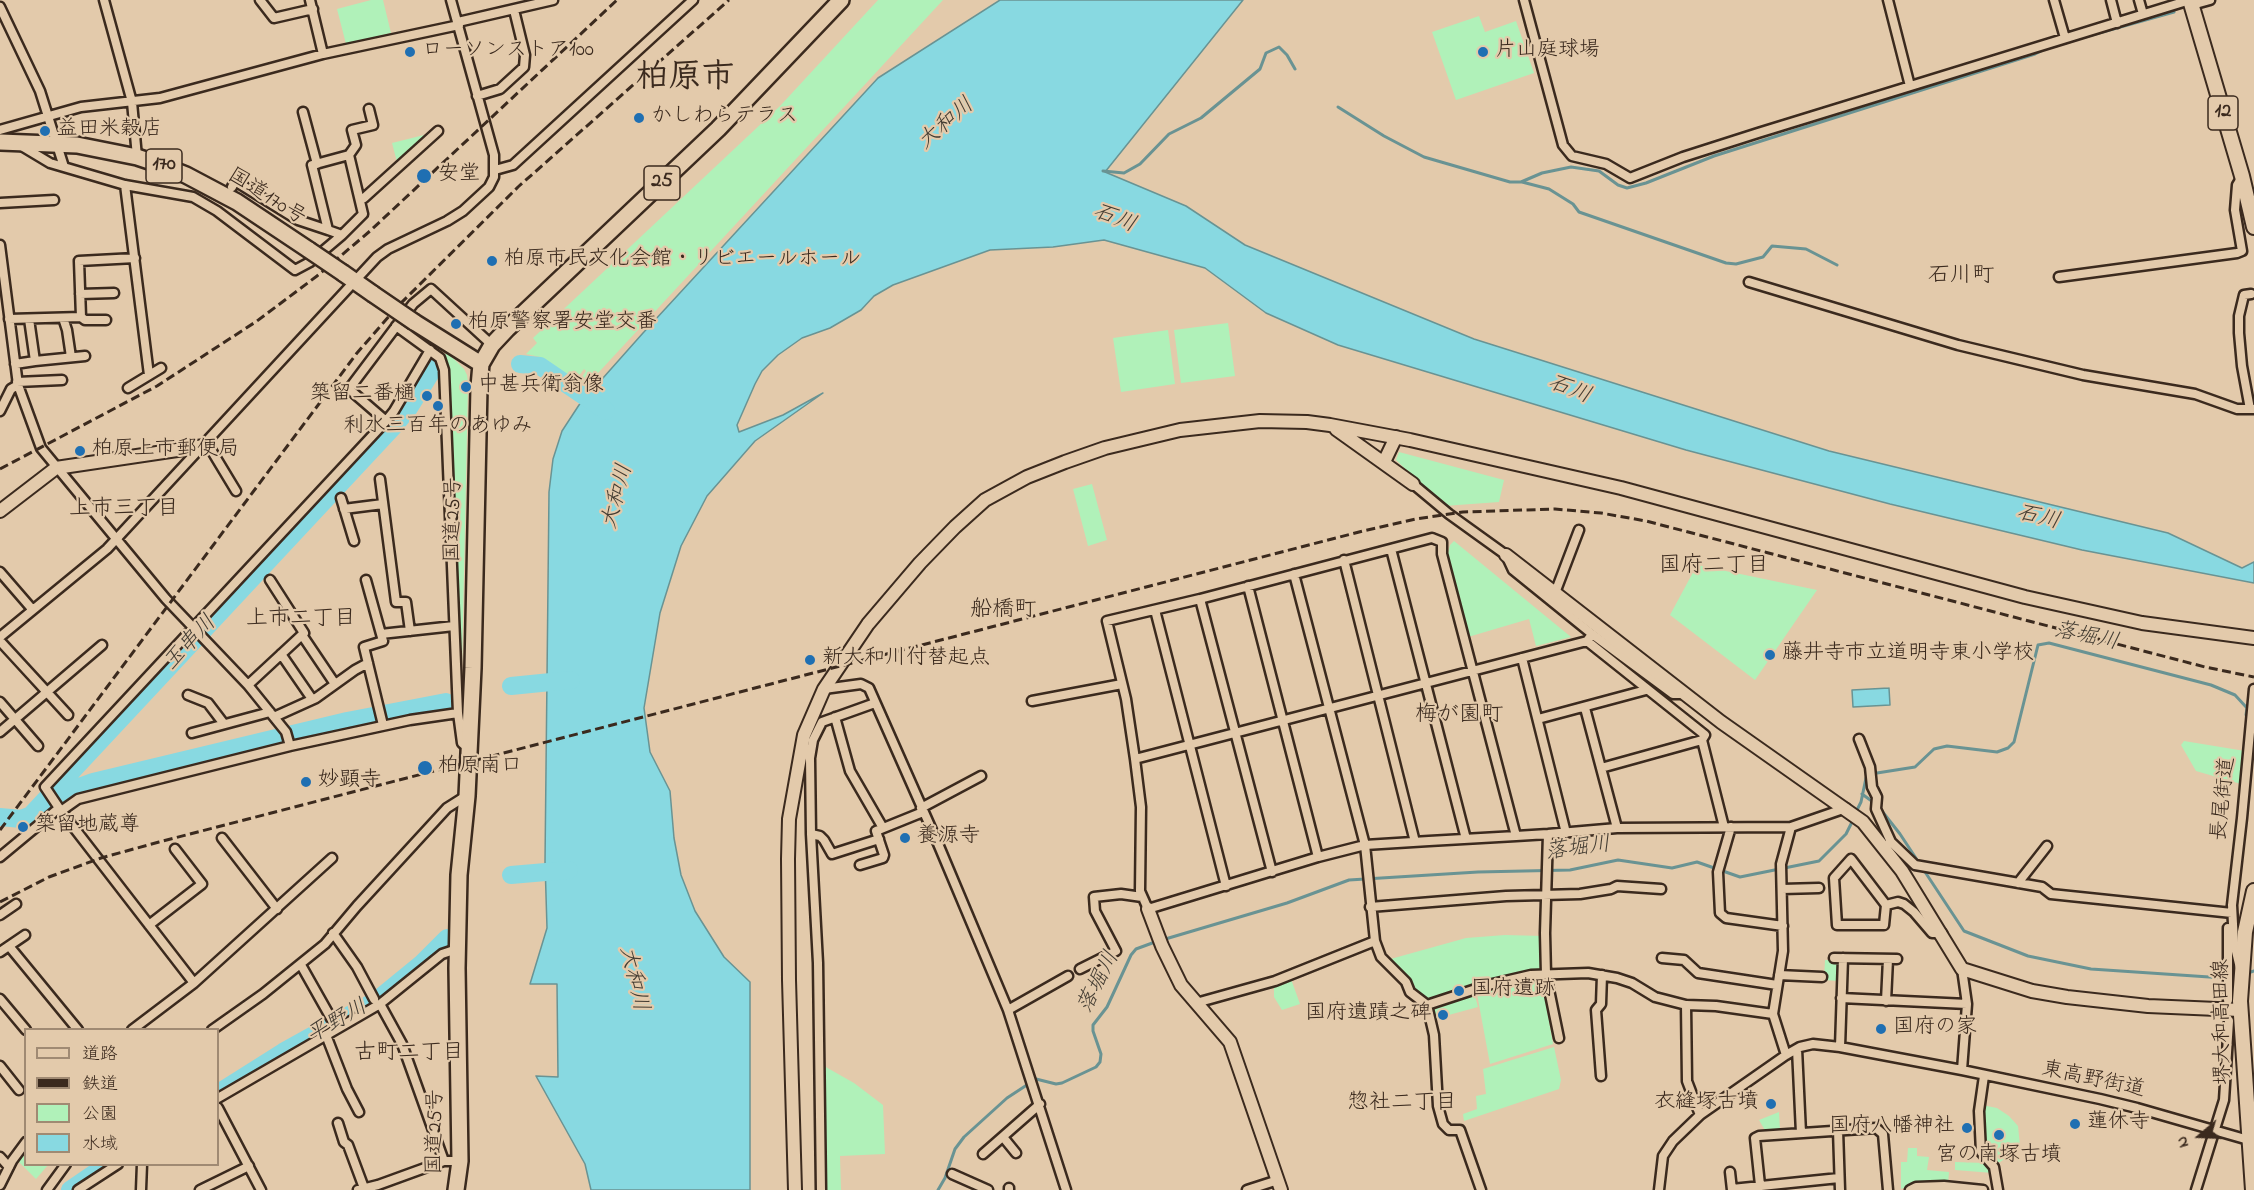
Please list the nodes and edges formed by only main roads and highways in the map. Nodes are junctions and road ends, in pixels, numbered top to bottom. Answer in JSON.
{"nodes":[{"id":1,"x":842,"y":0,"type":"edge"},
{"id":2,"x":2191,"y":3,"type":"edge"},
{"id":3,"x":7,"y":142,"type":"edge"},
{"id":4,"x":2254,"y":227,"type":"edge"},
{"id":5,"x":481,"y":364,"type":"junction"},
{"id":6,"x":2254,"y":891,"type":"edge"},
{"id":7,"x":2252,"y":1141,"type":"edge"},
{"id":8,"x":456,"y":1190,"type":"edge"},
{"id":9,"x":2253,"y":1190,"type":"edge"}],
"edges":[{"from":1,"to":5,"type":"highway","name":"国道25号","number":"25"},
{"from":2,"to":4,"type":"main road","number":"12"},
{"from":3,"to":5,"type":"highway","name":"国道170号","number":"170","bridge":true},
{"from":5,"to":8,"type":"highway","name":"国道25号","number":"25"},
{"from":6,"to":7,"type":"main road","name":"堺大和高田線"},
{"from":7,"to":9,"type":"main road","name":"堺大和高田線"}]}
